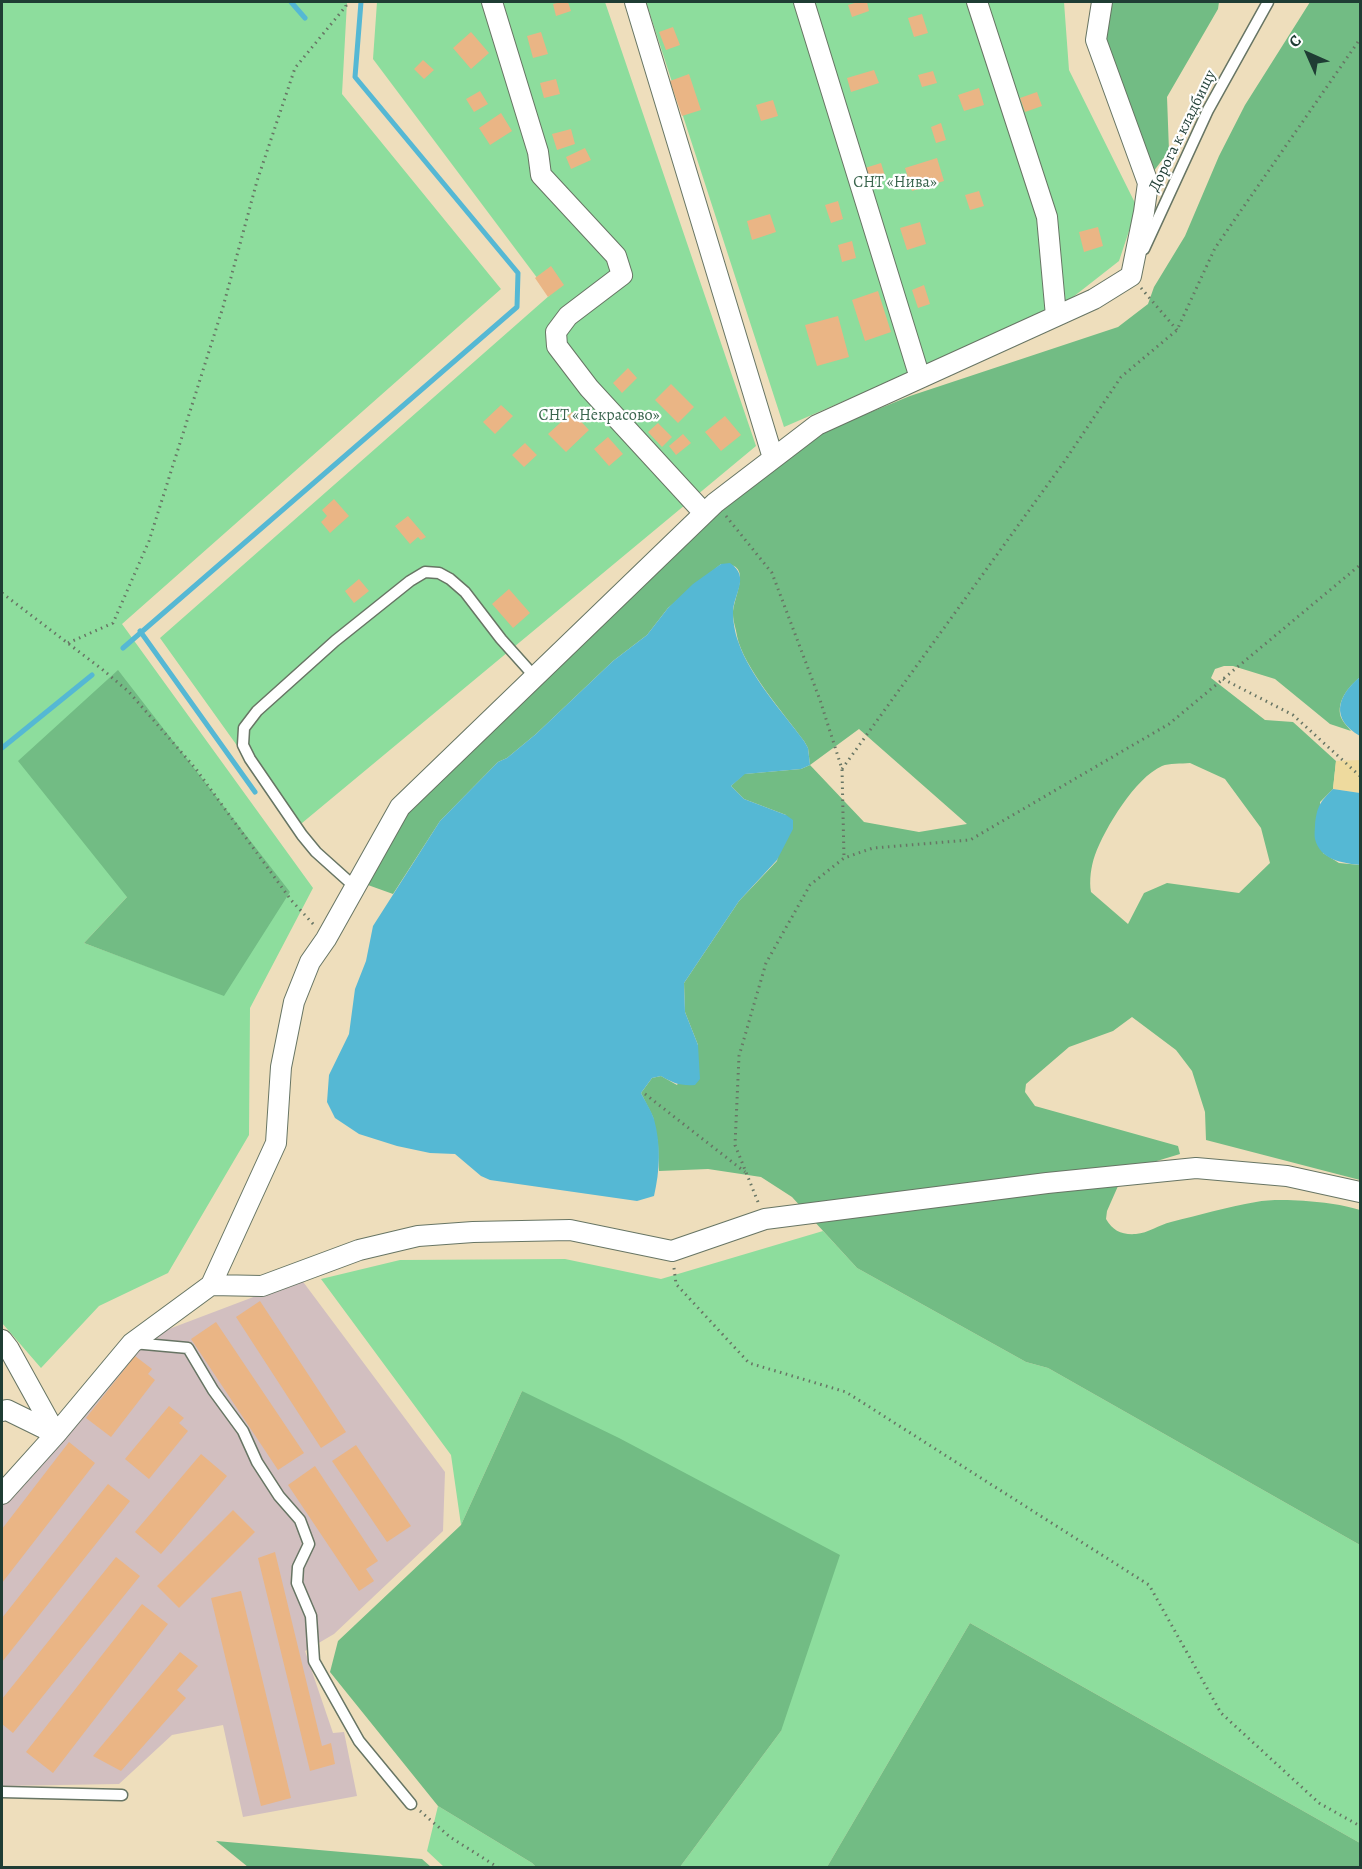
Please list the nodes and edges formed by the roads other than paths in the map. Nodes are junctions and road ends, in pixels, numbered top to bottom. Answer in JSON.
{"nodes":[{"id":1,"x":492,"y":2,"type":"edge"},
{"id":2,"x":635,"y":2,"type":"edge"},
{"id":3,"x":804,"y":2,"type":"edge"},
{"id":4,"x":977,"y":2,"type":"edge"},
{"id":5,"x":1102,"y":2,"type":"edge"},
{"id":6,"x":1268,"y":2,"type":"edge"},
{"id":7,"x":1131,"y":276,"type":"junction"},
{"id":8,"x":1056,"y":316,"type":"junction"},
{"id":9,"x":921,"y":378,"type":"junction"},
{"id":10,"x":773,"y":458,"type":"junction"},
{"id":11,"x":710,"y":508,"type":"junction"},
{"id":12,"x":535,"y":677,"type":"junction"},
{"id":13,"x":355,"y":887,"type":"junction"},
{"id":14,"x":1360,"y":1192,"type":"edge"},
{"id":15,"x":211,"y":1285,"type":"junction"},
{"id":16,"x":2,"y":1340,"type":"edge"},
{"id":17,"x":132,"y":1343,"type":"junction"},
{"id":18,"x":2,"y":1410,"type":"edge"},
{"id":19,"x":56,"y":1434,"type":"junction"},
{"id":20,"x":2,"y":1494,"type":"edge"},
{"id":21,"x":2,"y":1792,"type":"edge"},
{"id":22,"x":122,"y":1795,"type":"dead end"},
{"id":23,"x":411,"y":1804,"type":"road end"}],
"edges":[{"from":1,"to":11,"type":"street"},
{"from":2,"to":10,"type":"street"},
{"from":3,"to":9,"type":"street"},
{"from":4,"to":8,"type":"street"},
{"from":5,"to":7,"type":"street"},
{"from":6,"to":7,"type":"lane","name":"Дорога к кладбищу"},
{"from":7,"to":8,"type":"street"},
{"from":8,"to":9,"type":"street"},
{"from":9,"to":10,"type":"street"},
{"from":10,"to":11,"type":"street"},
{"from":11,"to":12,"type":"street"},
{"from":12,"to":13,"type":"street"},
{"from":12,"to":13,"type":"lane"},
{"from":13,"to":15,"type":"street"},
{"from":14,"to":15,"type":"street"},
{"from":15,"to":17,"type":"street"},
{"from":16,"to":19,"type":"street"},
{"from":17,"to":19,"type":"street"},
{"from":17,"to":23,"type":"lane"},
{"from":18,"to":19,"type":"street"},
{"from":19,"to":20,"type":"street"},
{"from":21,"to":22,"type":"lane"}]}
